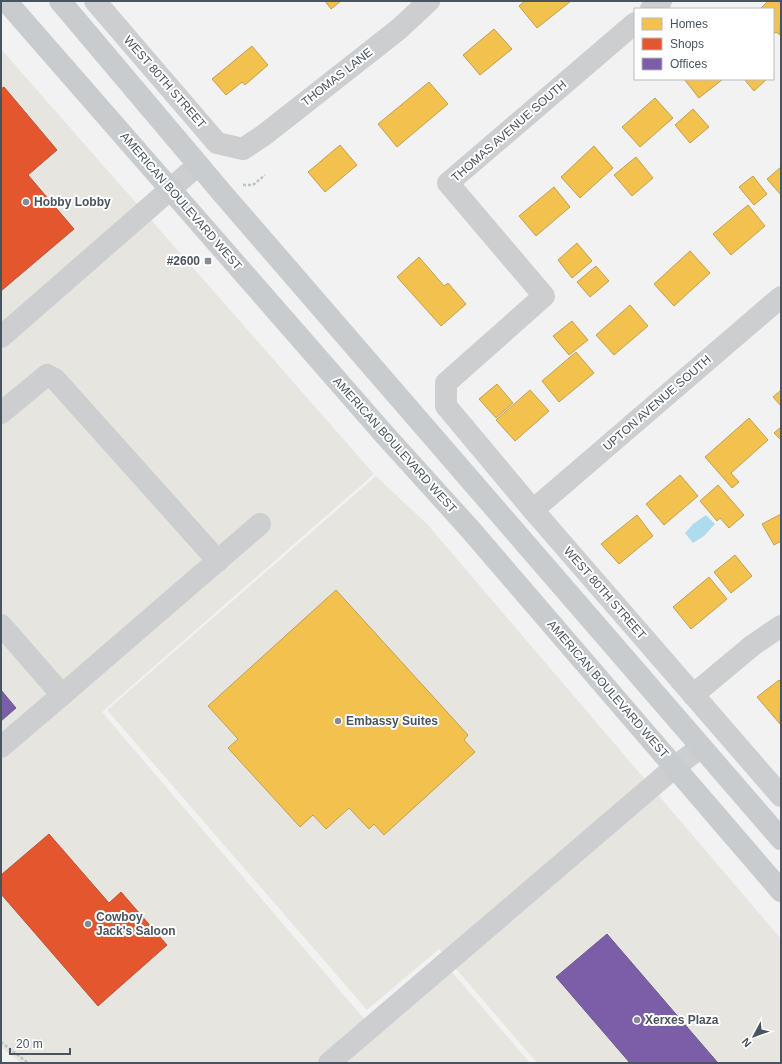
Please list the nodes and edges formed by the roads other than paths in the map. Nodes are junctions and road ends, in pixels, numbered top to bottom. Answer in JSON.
{"nodes":[{"id":1,"x":6,"y":1,"type":"edge"},
{"id":2,"x":60,"y":1,"type":"edge"},
{"id":3,"x":95,"y":1,"type":"edge"},
{"id":4,"x":429,"y":1,"type":"edge"},
{"id":5,"x":661,"y":1,"type":"edge"},
{"id":6,"x":652,"y":8,"type":"edge"},
{"id":7,"x":634,"y":24,"type":"edge"},
{"id":8,"x":242,"y":149,"type":"joint"},
{"id":9,"x":198,"y":165,"type":"junction"},
{"id":10,"x":171,"y":189,"type":"junction"},
{"id":11,"x":781,"y":297,"type":"edge"},
{"id":12,"x":1,"y":337,"type":"edge"},
{"id":13,"x":446,"y":383,"type":"joint"},
{"id":14,"x":401,"y":400,"type":"junction"},
{"id":15,"x":1,"y":413,"type":"edge"},
{"id":16,"x":374,"y":423,"type":"junction"},
{"id":17,"x":533,"y":510,"type":"junction"},
{"id":18,"x":260,"y":524,"type":"dead end"},
{"id":19,"x":218,"y":561,"type":"junction"},
{"id":20,"x":1,"y":625,"type":"edge"},
{"id":21,"x":781,"y":626,"type":"edge"},
{"id":22,"x":62,"y":695,"type":"junction"},
{"id":23,"x":693,"y":695,"type":"junction"},
{"id":24,"x":1,"y":747,"type":"edge"},
{"id":25,"x":701,"y":747,"type":"junction"},
{"id":26,"x":675,"y":767,"type":"junction"},
{"id":27,"x":781,"y":796,"type":"edge"},
{"id":28,"x":781,"y":839,"type":"edge"},
{"id":29,"x":781,"y":891,"type":"edge"},
{"id":30,"x":329,"y":1063,"type":"edge"}],
"edges":[{"from":1,"to":10,"type":"main road","name":"AMERICAN BOULEVARD WEST"},
{"from":2,"to":9,"type":"main road"},
{"from":3,"to":8,"type":"street","name":"WEST 80TH STREET"},
{"from":4,"to":8,"type":"street","name":"THOMAS LANE"},
{"from":5,"to":6,"type":"street"},
{"from":7,"to":13,"type":"street","name":"THOMAS AVENUE SOUTH"},
{"from":9,"to":10,"type":"street"},
{"from":9,"to":14,"type":"main road"},
{"from":10,"to":12,"type":"street"},
{"from":10,"to":16,"type":"main road","name":"AMERICAN BOULEVARD WEST"},
{"from":11,"to":17,"type":"street","name":"UPTON AVENUE SOUTH"},
{"from":13,"to":17,"type":"street","name":"WEST 80TH STREET"},
{"from":14,"to":16,"type":"main road"},
{"from":14,"to":25,"type":"main road"},
{"from":15,"to":19,"type":"street"},
{"from":16,"to":26,"type":"main road","name":"AMERICAN BOULEVARD WEST"},
{"from":17,"to":23,"type":"street","name":"WEST 80TH STREET"},
{"from":18,"to":19,"type":"street"},
{"from":19,"to":22,"type":"street"},
{"from":20,"to":22,"type":"street"},
{"from":21,"to":23,"type":"street"},
{"from":22,"to":24,"type":"street"},
{"from":23,"to":27,"type":"street","name":"WEST 80TH STREET"},
{"from":25,"to":26,"type":"street"},
{"from":25,"to":28,"type":"main road"},
{"from":26,"to":29,"type":"main road","name":"AMERICAN BOULEVARD WEST"},
{"from":26,"to":30,"type":"street"}]}
